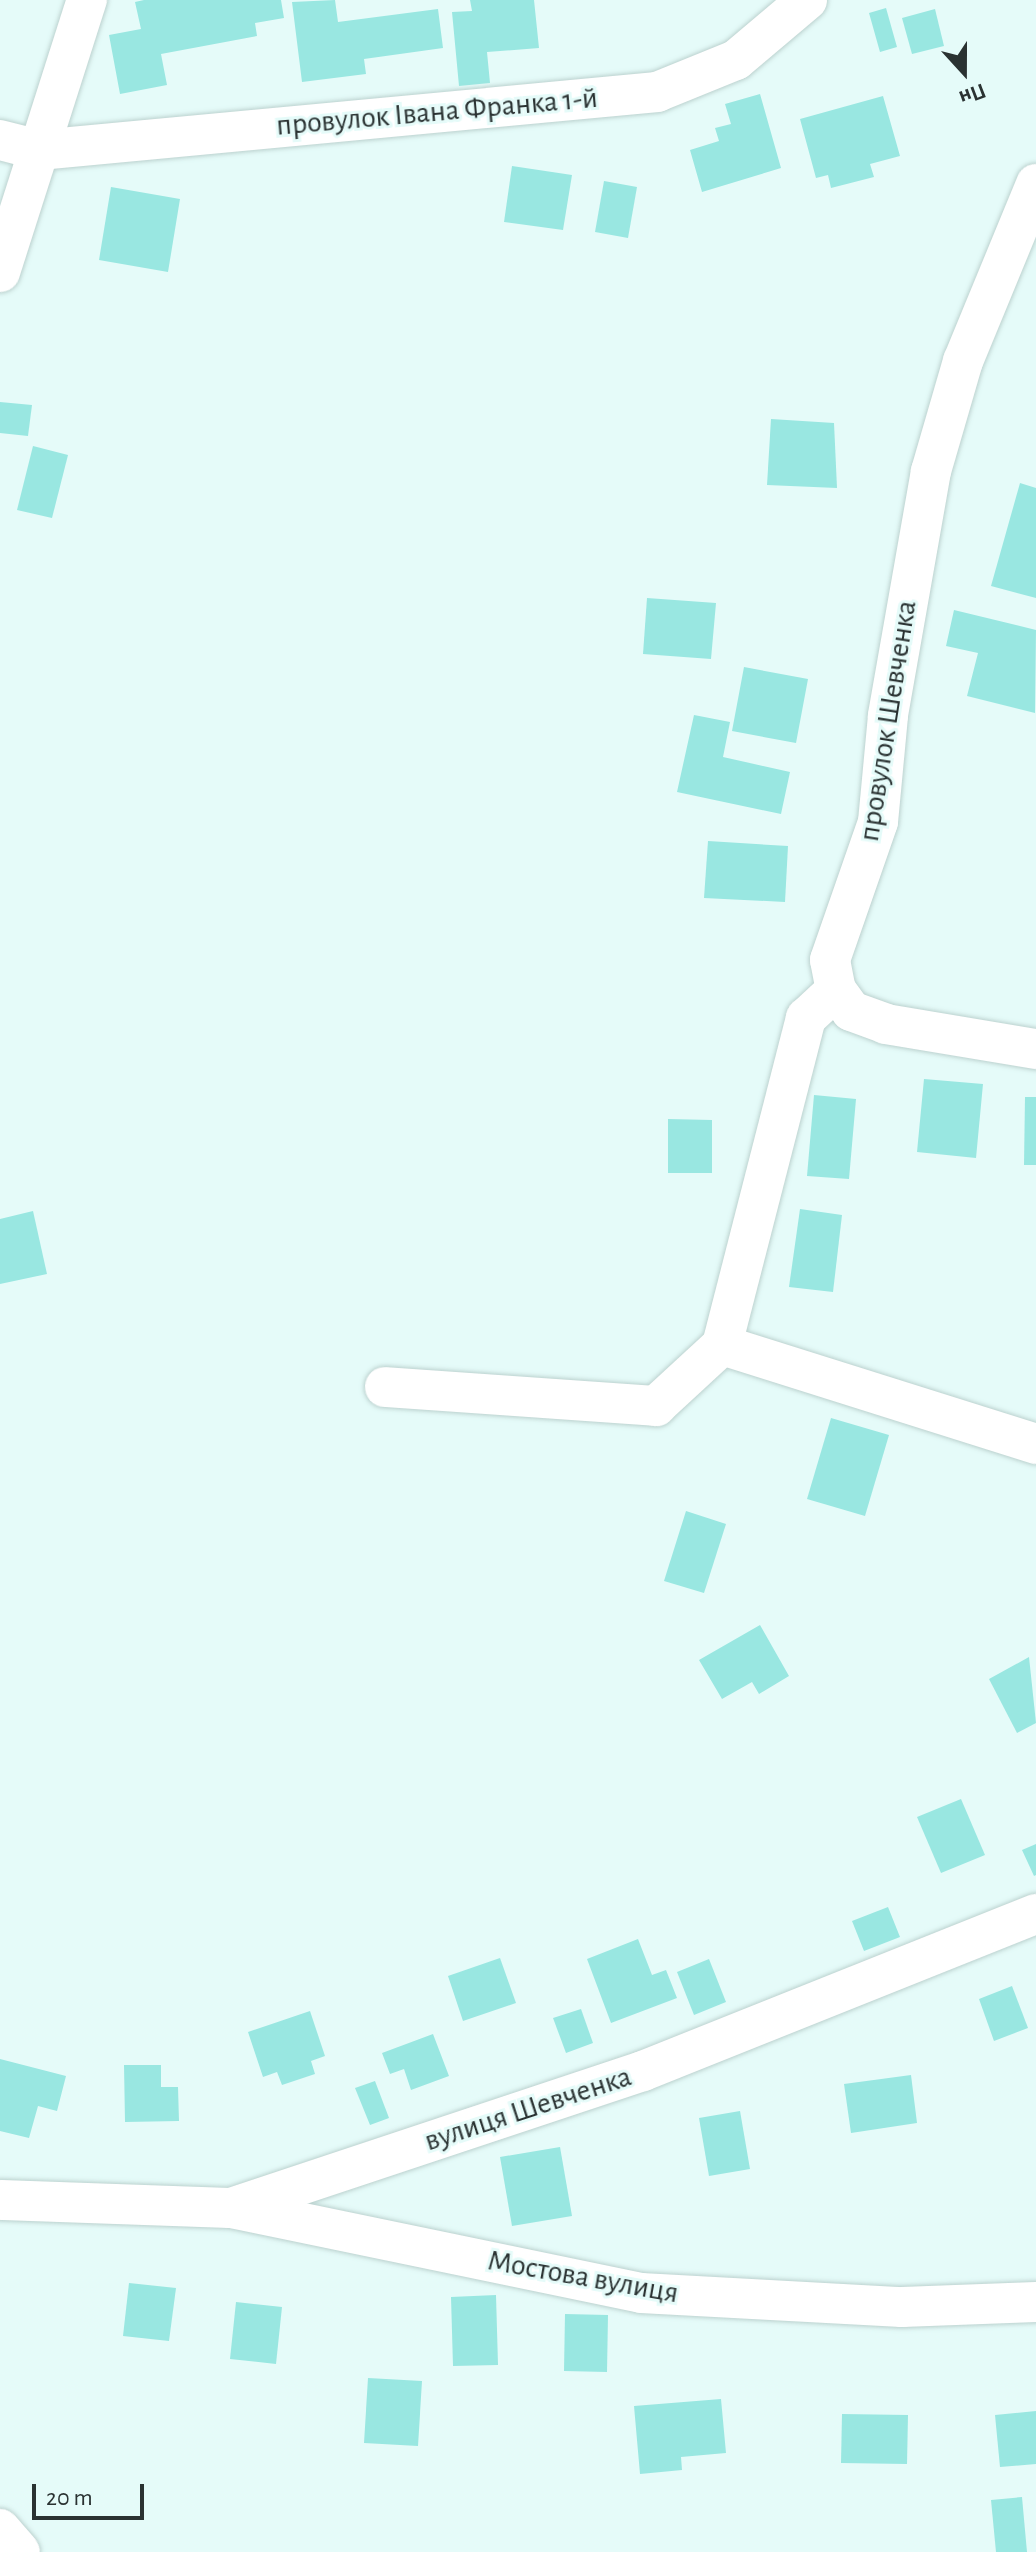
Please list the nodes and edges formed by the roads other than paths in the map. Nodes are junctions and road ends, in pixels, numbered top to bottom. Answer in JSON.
{"nodes":[{"id":1,"x":87,"y":0,"type":"edge"},
{"id":2,"x":807,"y":0,"type":"edge"},
{"id":3,"x":0,"y":140,"type":"edge"},
{"id":4,"x":39,"y":150,"type":"junction"},
{"id":5,"x":1036,"y":184,"type":"edge"},
{"id":6,"x":0,"y":272,"type":"edge"},
{"id":7,"x":836,"y":990,"type":"junction"},
{"id":8,"x":1036,"y":1049,"type":"edge"},
{"id":9,"x":722,"y":1345,"type":"junction"},
{"id":10,"x":385,"y":1387,"type":"dead end"},
{"id":11,"x":1036,"y":1444,"type":"edge"},
{"id":12,"x":1036,"y":1914,"type":"edge"},
{"id":13,"x":0,"y":2200,"type":"edge"},
{"id":14,"x":231,"y":2208,"type":"junction"},
{"id":15,"x":1036,"y":2302,"type":"edge"},
{"id":16,"x":0,"y":2529,"type":"edge"},
{"id":17,"x":20,"y":2552,"type":"edge"}],
"edges":[{"from":1,"to":4,"type":"street"},
{"from":2,"to":4,"type":"street","name":"провулок Івана Франка 1-й"},
{"from":3,"to":4,"type":"street","name":"провулок Івана Франка 1-й"},
{"from":4,"to":6,"type":"street"},
{"from":5,"to":7,"type":"street","name":"провулок Шевченка"},
{"from":7,"to":8,"type":"street"},
{"from":7,"to":9,"type":"street"},
{"from":9,"to":10,"type":"street"},
{"from":9,"to":11,"type":"street"},
{"from":12,"to":14,"type":"street","name":"вулиця Шевченка"},
{"from":13,"to":14,"type":"street","name":"вулиця Шевченка"},
{"from":14,"to":15,"type":"street","name":"Мостова вулиця"},
{"from":16,"to":17,"type":"street"}]}
